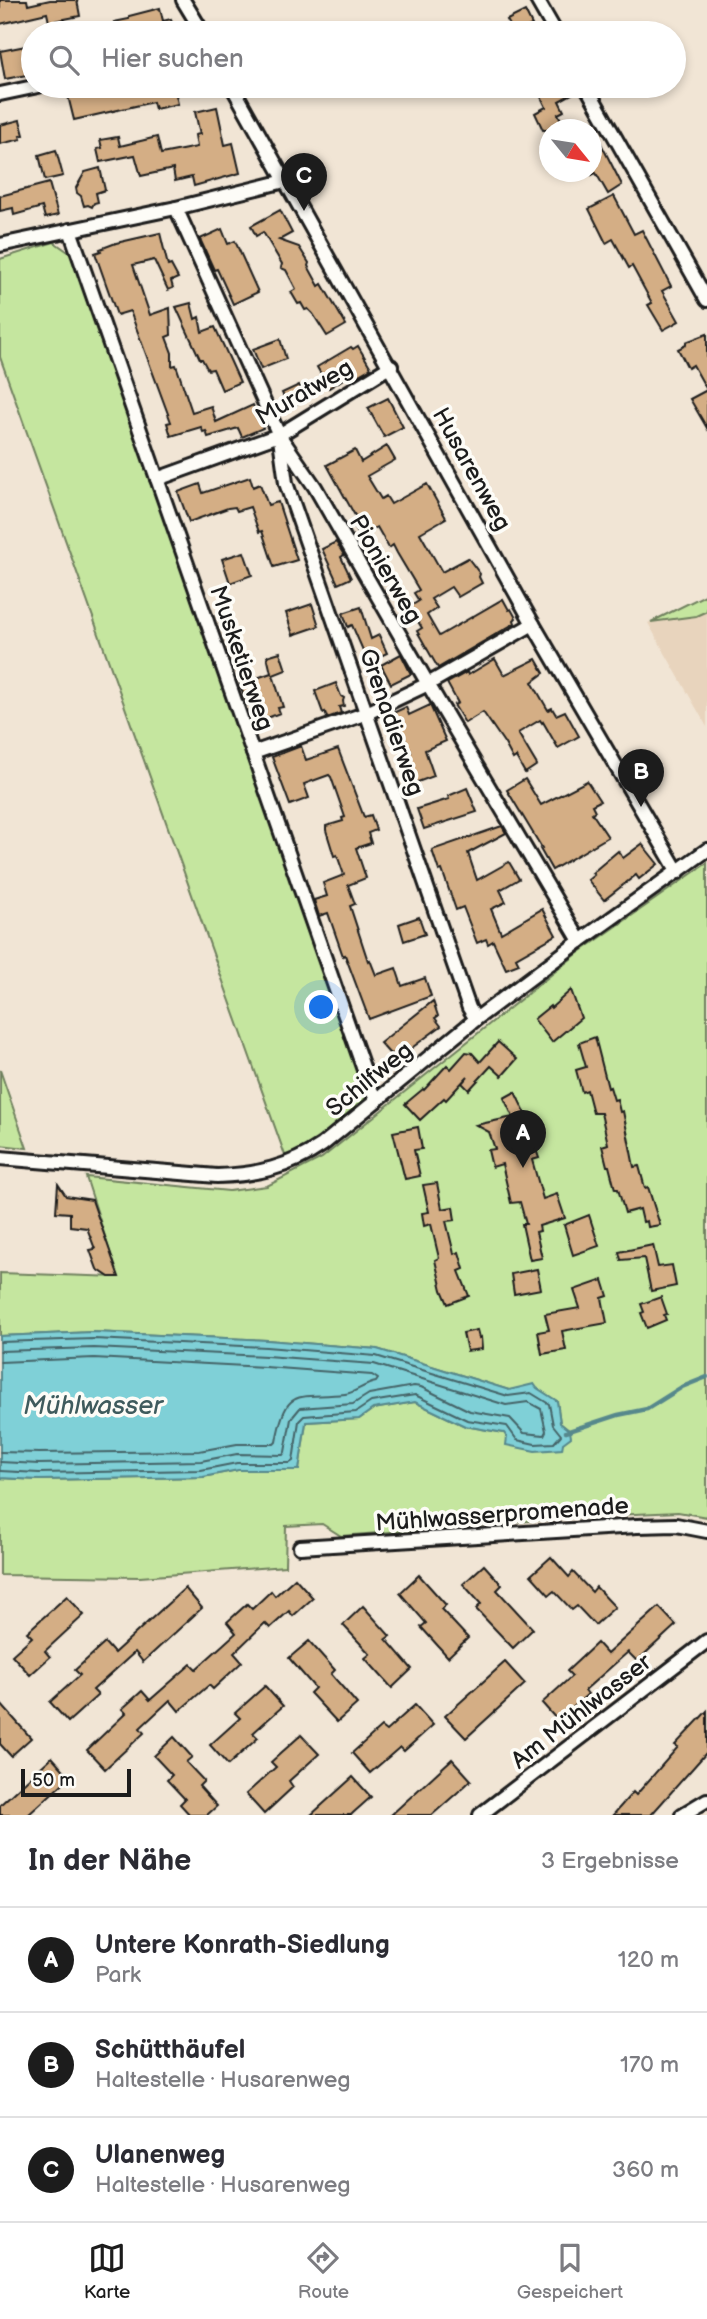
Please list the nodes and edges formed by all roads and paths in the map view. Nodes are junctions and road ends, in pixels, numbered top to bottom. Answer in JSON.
{"nodes":[{"id":1,"x":183,"y":0,"type":"edge"},
{"id":2,"x":537,"y":0,"type":"edge"},
{"id":3,"x":196,"y":21,"type":"edge"},
{"id":4,"x":549,"y":21,"type":"edge"},
{"id":5,"x":21,"y":90,"type":"edge"},
{"id":6,"x":0,"y":94,"type":"edge"},
{"id":7,"x":239,"y":98,"type":"edge"},
{"id":8,"x":593,"y":98,"type":"edge"},
{"id":9,"x":285,"y":181,"type":"junction"},
{"id":10,"x":176,"y":208,"type":"junction"},
{"id":11,"x":70,"y":230,"type":"junction"},
{"id":12,"x":0,"y":245,"type":"edge"},
{"id":13,"x":707,"y":300,"type":"edge"},
{"id":14,"x":391,"y":366,"type":"junction"},
{"id":15,"x":279,"y":435,"type":"junction"},
{"id":16,"x":157,"y":479,"type":"junction"},
{"id":17,"x":533,"y":625,"type":"junction"},
{"id":18,"x":428,"y":684,"type":"junction"},
{"id":19,"x":367,"y":713,"type":"junction"},
{"id":20,"x":253,"y":752,"type":"junction"},
{"id":21,"x":707,"y":850,"type":"edge"},
{"id":22,"x":678,"y":872,"type":"junction"},
{"id":23,"x":580,"y":940,"type":"junction"},
{"id":24,"x":476,"y":1019,"type":"junction"},
{"id":25,"x":377,"y":1100,"type":"junction"},
{"id":26,"x":0,"y":1158,"type":"edge"},
{"id":27,"x":707,"y":1531,"type":"edge"},
{"id":28,"x":300,"y":1547,"type":"dead end"},
{"id":29,"x":707,"y":1641,"type":"edge"},
{"id":30,"x":707,"y":1800,"type":"edge"},
{"id":31,"x":480,"y":1815,"type":"edge"},
{"id":32,"x":682,"y":1815,"type":"edge"}],
"edges":[{"from":1,"to":3,"type":"street"},
{"from":2,"to":4,"type":"street"},
{"from":5,"to":6,"type":"street"},
{"from":7,"to":9,"type":"street","name":"Husarenweg"},
{"from":8,"to":13,"type":"street"},
{"from":9,"to":10,"type":"street"},
{"from":9,"to":14,"type":"street","name":"Husarenweg"},
{"from":10,"to":11,"type":"street"},
{"from":10,"to":15,"type":"street","name":"Pionierweg"},
{"from":11,"to":12,"type":"street"},
{"from":11,"to":16,"type":"street","name":"Musketierweg"},
{"from":14,"to":15,"type":"street","name":"Muratweg"},
{"from":14,"to":17,"type":"street","name":"Husarenweg"},
{"from":15,"to":16,"type":"street","name":"Muratweg"},
{"from":15,"to":18,"type":"street","name":"Pionierweg"},
{"from":15,"to":19,"type":"street","name":"Grenadierweg"},
{"from":16,"to":20,"type":"street","name":"Musketierweg"},
{"from":17,"to":18,"type":"street"},
{"from":17,"to":22,"type":"street","name":"Husarenweg"},
{"from":18,"to":19,"type":"street"},
{"from":18,"to":23,"type":"street","name":"Pionierweg"},
{"from":19,"to":20,"type":"street"},
{"from":19,"to":24,"type":"street","name":"Grenadierweg"},
{"from":20,"to":25,"type":"street","name":"Musketierweg"},
{"from":21,"to":22,"type":"street","name":"Schilfweg"},
{"from":22,"to":23,"type":"street","name":"Schilfweg"},
{"from":23,"to":24,"type":"street","name":"Schilfweg"},
{"from":24,"to":25,"type":"street","name":"Schilfweg"},
{"from":25,"to":26,"type":"street","name":"Schilfweg"},
{"from":27,"to":28,"type":"street","name":"Mühlwasserpromenade"},
{"from":29,"to":31,"type":"street","name":"Am Mühlwasser"},
{"from":30,"to":32,"type":"street"}]}
